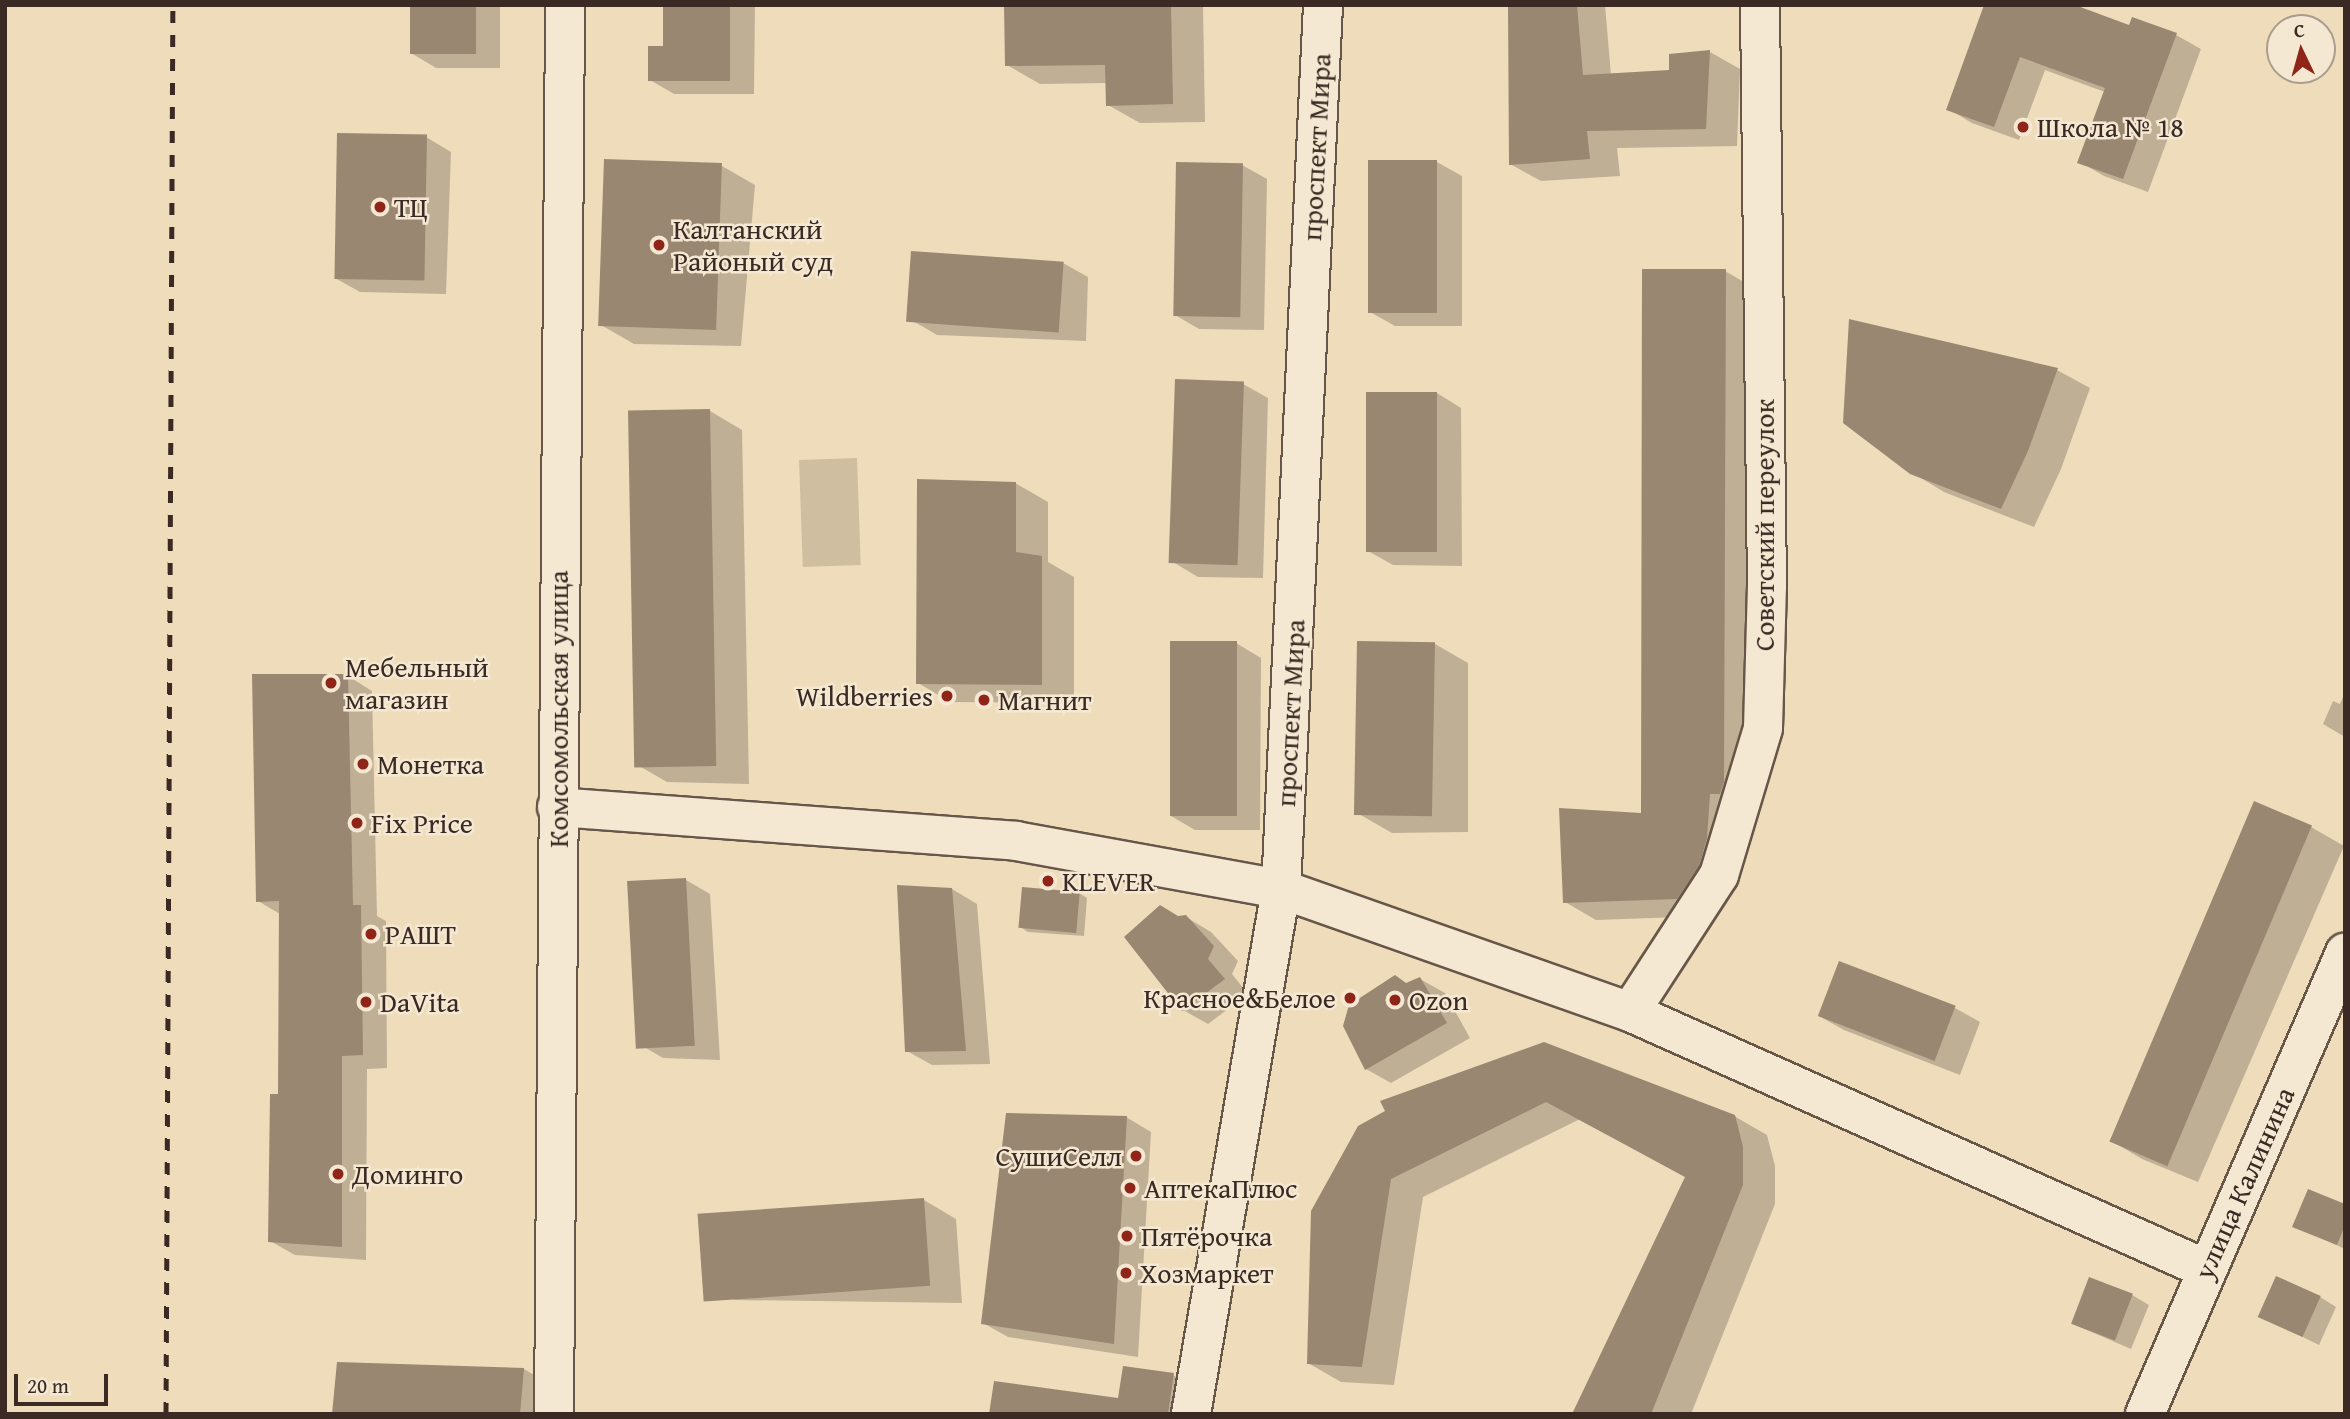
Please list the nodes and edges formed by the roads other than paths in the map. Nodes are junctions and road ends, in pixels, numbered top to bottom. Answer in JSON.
{"nodes":[{"id":1,"x":565,"y":5,"type":"edge"},
{"id":2,"x":1323,"y":5,"type":"edge"},
{"id":3,"x":1760,"y":5,"type":"edge"},
{"id":4,"x":557,"y":807,"type":"junction"},
{"id":5,"x":1282,"y":889,"type":"junction"},
{"id":6,"x":2345,"y":953,"type":"edge"},
{"id":7,"x":1630,"y":1012,"type":"junction"},
{"id":8,"x":2206,"y":1269,"type":"junction"},
{"id":9,"x":554,"y":1414,"type":"edge"},
{"id":10,"x":1191,"y":1414,"type":"edge"},
{"id":11,"x":2145,"y":1414,"type":"edge"}],
"edges":[{"from":1,"to":4,"type":"street","name":"Комсомольская улица"},
{"from":2,"to":5,"type":"street","name":"проспект Мира"},
{"from":3,"to":7,"type":"street","name":"Советский переулок"},
{"from":4,"to":5,"type":"street"},
{"from":4,"to":9,"type":"street","name":"Комсомольская улица"},
{"from":5,"to":7,"type":"street"},
{"from":5,"to":10,"type":"street","name":"проспект Мира"},
{"from":6,"to":8,"type":"street","name":"улица Калинина"},
{"from":7,"to":8,"type":"street"},
{"from":8,"to":11,"type":"street","name":"улица Калинина"}]}
